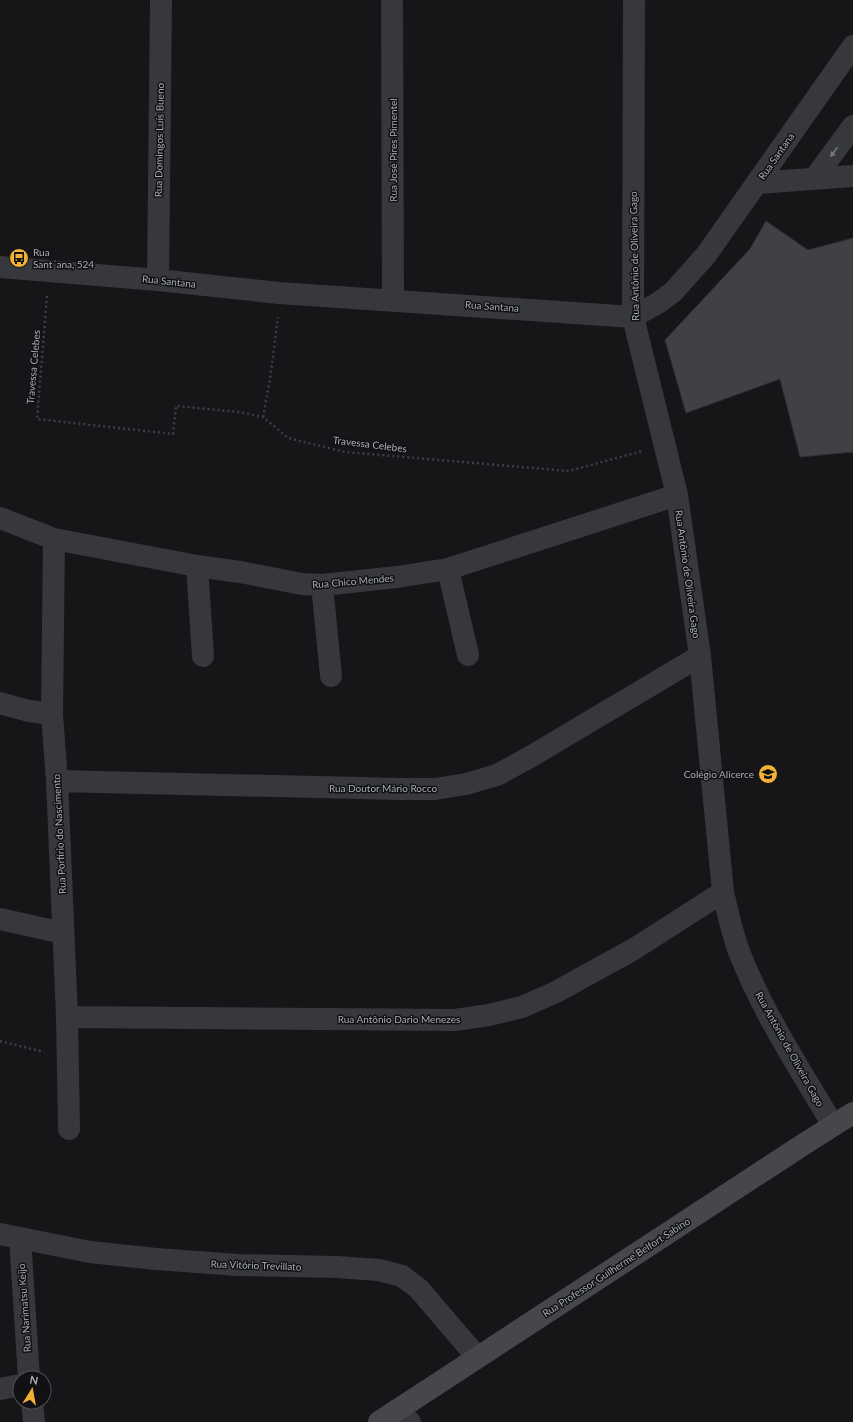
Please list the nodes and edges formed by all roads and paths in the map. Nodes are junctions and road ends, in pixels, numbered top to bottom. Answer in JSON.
{"nodes":[{"id":1,"x":161,"y":0,"type":"edge"},
{"id":2,"x":392,"y":0,"type":"edge"},
{"id":3,"x":634,"y":0,"type":"edge"},
{"id":4,"x":853,"y":46,"type":"edge"},
{"id":5,"x":853,"y":126,"type":"edge"},
{"id":6,"x":853,"y":176,"type":"edge"},
{"id":7,"x":814,"y":179,"type":"junction"},
{"id":8,"x":757,"y":183,"type":"junction"},
{"id":9,"x":0,"y":267,"type":"edge"},
{"id":10,"x":48,"y":271,"type":"junction"},
{"id":11,"x":158,"y":280,"type":"junction"},
{"id":12,"x":279,"y":293,"type":"junction"},
{"id":13,"x":393,"y":299,"type":"junction"},
{"id":14,"x":633,"y":317,"type":"junction"},
{"id":15,"x":263,"y":417,"type":"junction"},
{"id":16,"x":665,"y":444,"type":"junction"},
{"id":17,"x":677,"y":495,"type":"junction"},
{"id":18,"x":0,"y":518,"type":"edge"},
{"id":19,"x":54,"y":538,"type":"junction"},
{"id":20,"x":197,"y":566,"type":"junction"},
{"id":21,"x":448,"y":569,"type":"junction"},
{"id":22,"x":322,"y":585,"type":"junction"},
{"id":23,"x":468,"y":655,"type":"dead end"},
{"id":24,"x":203,"y":656,"type":"dead end"},
{"id":25,"x":700,"y":656,"type":"junction"},
{"id":26,"x":331,"y":676,"type":"dead end"},
{"id":27,"x":0,"y":703,"type":"edge"},
{"id":28,"x":52,"y":714,"type":"junction"},
{"id":29,"x":57,"y":781,"type":"junction"},
{"id":30,"x":723,"y":892,"type":"junction"},
{"id":31,"x":0,"y":919,"type":"edge"},
{"id":32,"x":63,"y":933,"type":"junction"},
{"id":33,"x":67,"y":1017,"type":"junction"},
{"id":34,"x":0,"y":1041,"type":"edge"},
{"id":35,"x":67,"y":1058,"type":"junction"},
{"id":36,"x":853,"y":1113,"type":"edge"},
{"id":37,"x":832,"y":1126,"type":"junction"},
{"id":38,"x":69,"y":1129,"type":"dead end"},
{"id":39,"x":10,"y":1236,"type":"edge"},
{"id":40,"x":477,"y":1358,"type":"junction"},
{"id":41,"x":28,"y":1370,"type":"edge"},
{"id":42,"x":12,"y":1387,"type":"edge"},
{"id":43,"x":0,"y":1389,"type":"edge"},
{"id":44,"x":33,"y":1410,"type":"edge"},
{"id":45,"x":404,"y":1416,"type":"edge"},
{"id":46,"x":34,"y":1422,"type":"edge"},
{"id":47,"x":380,"y":1422,"type":"edge"}],
"edges":[{"from":1,"to":11,"type":"street","name":"Rua Domingos Luís Bueno"},
{"from":2,"to":13,"type":"street","name":"Rua José Pires Pimentel"},
{"from":3,"to":14,"type":"street","name":"Rua Antônio de Oliveira Gago"},
{"from":4,"to":8,"type":"street","name":"Rua Santana"},
{"from":5,"to":7,"type":"street","one_way":true},
{"from":6,"to":7,"type":"street"},
{"from":7,"to":8,"type":"street"},
{"from":8,"to":14,"type":"street","name":"Rua Santana"},
{"from":9,"to":10,"type":"street","name":"Rua Santana"},
{"from":10,"to":11,"type":"street","name":"Rua Santana"},
{"from":10,"to":15,"type":"path","name":"Travessa Celebes"},
{"from":11,"to":12,"type":"street","name":"Rua Santana"},
{"from":12,"to":13,"type":"street","name":"Rua Santana"},
{"from":12,"to":15,"type":"path"},
{"from":13,"to":14,"type":"street","name":"Rua Santana"},
{"from":14,"to":16,"type":"street","name":"Rua Antônio de Oliveira Gago"},
{"from":15,"to":16,"type":"path","name":"Travessa Celebes"},
{"from":16,"to":17,"type":"street","name":"Rua Antônio de Oliveira Gago"},
{"from":17,"to":21,"type":"street","name":"Rua Chico Mendes"},
{"from":17,"to":25,"type":"street","name":"Rua Antônio de Oliveira Gago"},
{"from":18,"to":19,"type":"street","name":"Rua Chico Mendes"},
{"from":19,"to":20,"type":"street","name":"Rua Chico Mendes"},
{"from":19,"to":28,"type":"street","name":"Rua Porfírio do Nascimento"},
{"from":20,"to":22,"type":"street","name":"Rua Chico Mendes"},
{"from":20,"to":24,"type":"street"},
{"from":21,"to":22,"type":"street","name":"Rua Chico Mendes"},
{"from":21,"to":23,"type":"street"},
{"from":22,"to":26,"type":"street"},
{"from":25,"to":29,"type":"street","name":"Rua Doutor Mário Rocco"},
{"from":25,"to":30,"type":"street","name":"Rua Antônio de Oliveira Gago"},
{"from":27,"to":28,"type":"street"},
{"from":28,"to":29,"type":"street","name":"Rua Porfírio do Nascimento"},
{"from":29,"to":32,"type":"street","name":"Rua Porfírio do Nascimento"},
{"from":30,"to":33,"type":"street","name":"Rua Antônio Dario Menezes"},
{"from":30,"to":37,"type":"street","name":"Rua Antônio de Oliveira Gago"},
{"from":31,"to":32,"type":"street"},
{"from":32,"to":33,"type":"street","name":"Rua Porfírio do Nascimento"},
{"from":33,"to":35,"type":"street","name":"Rua Porfírio do Nascimento"},
{"from":34,"to":35,"type":"path"},
{"from":35,"to":38,"type":"street","name":"Rua Porfírio do Nascimento"},
{"from":36,"to":37,"type":"street","name":"Rua Professor Guilherme Belfort Sabino"},
{"from":37,"to":40,"type":"street","name":"Rua Professor Guilherme Belfort Sabino"},
{"from":39,"to":40,"type":"street","name":"Rua Vitório Trevillato"},
{"from":39,"to":41,"type":"street","name":"Rua Narimatsu Keijo"},
{"from":40,"to":45,"type":"street","name":"Rua Professor Guilherme Belfort Sabino"},
{"from":42,"to":43,"type":"street"},
{"from":44,"to":46,"type":"street"},
{"from":45,"to":47,"type":"street","name":"Rua Professor Guilherme Belfort Sabino"}]}
